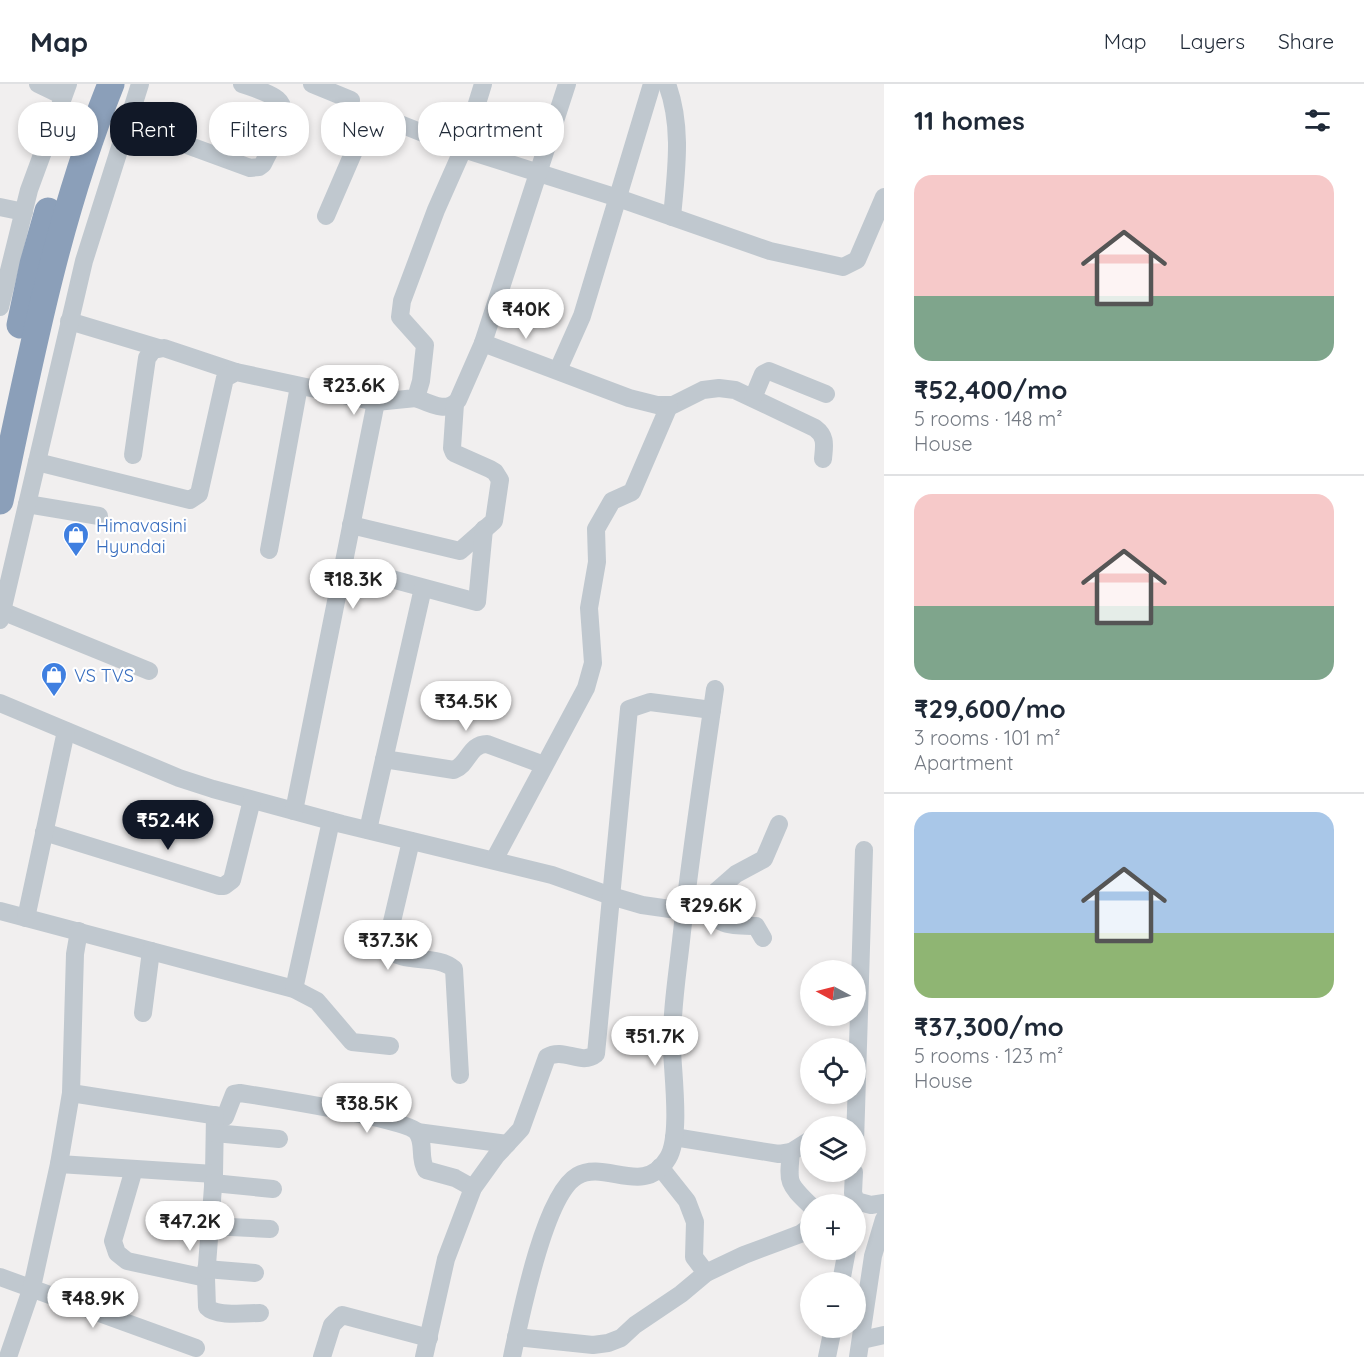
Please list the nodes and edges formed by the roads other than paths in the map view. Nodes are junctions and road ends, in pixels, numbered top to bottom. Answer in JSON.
{"nodes":[{"id":1,"x":38,"y":84,"type":"edge"},
{"id":2,"x":92,"y":84,"type":"edge"},
{"id":3,"x":111,"y":84,"type":"edge"},
{"id":4,"x":140,"y":84,"type":"edge"},
{"id":5,"x":242,"y":84,"type":"edge"},
{"id":6,"x":312,"y":84,"type":"edge"},
{"id":7,"x":483,"y":84,"type":"edge"},
{"id":8,"x":567,"y":84,"type":"edge"},
{"id":9,"x":652,"y":84,"type":"edge"},
{"id":10,"x":668,"y":84,"type":"edge"},
{"id":11,"x":65,"y":90,"type":"edge"},
{"id":12,"x":351,"y":100,"type":"dead end"},
{"id":13,"x":134,"y":102,"type":"edge"},
{"id":14,"x":477,"y":102,"type":"edge"},
{"id":15,"x":418,"y":131,"type":"edge"},
{"id":16,"x":197,"y":149,"type":"edge"},
{"id":17,"x":117,"y":156,"type":"edge"},
{"id":18,"x":460,"y":156,"type":"edge"},
{"id":19,"x":485,"y":156,"type":"edge"},
{"id":20,"x":538,"y":173,"type":"junction"},
{"id":21,"x":884,"y":196,"type":"edge"},
{"id":22,"x":618,"y":198,"type":"junction"},
{"id":23,"x":0,"y":207,"type":"edge"},
{"id":24,"x":24,"y":212,"type":"junction"},
{"id":25,"x":326,"y":216,"type":"dead end"},
{"id":26,"x":672,"y":217,"type":"junction"},
{"id":27,"x":0,"y":308,"type":"edge"},
{"id":28,"x":69,"y":321,"type":"junction"},
{"id":29,"x":483,"y":343,"type":"junction"},
{"id":30,"x":159,"y":348,"type":"junction"},
{"id":31,"x":558,"y":370,"type":"junction"},
{"id":32,"x":236,"y":372,"type":"junction"},
{"id":33,"x":298,"y":386,"type":"junction"},
{"id":34,"x":826,"y":394,"type":"dead end"},
{"id":35,"x":416,"y":398,"type":"junction"},
{"id":36,"x":753,"y":398,"type":"junction"},
{"id":37,"x":376,"y":402,"type":"junction"},
{"id":38,"x":455,"y":404,"type":"junction"},
{"id":39,"x":669,"y":406,"type":"junction"},
{"id":40,"x":0,"y":420,"type":"edge"},
{"id":41,"x":133,"y":455,"type":"dead end"},
{"id":42,"x":823,"y":459,"type":"dead end"},
{"id":43,"x":37,"y":462,"type":"junction"},
{"id":44,"x":0,"y":501,"type":"edge"},
{"id":45,"x":27,"y":504,"type":"junction"},
{"id":46,"x":99,"y":516,"type":"dead end"},
{"id":47,"x":351,"y":525,"type":"junction"},
{"id":48,"x":484,"y":530,"type":"junction"},
{"id":49,"x":269,"y":550,"type":"dead end"},
{"id":50,"x":343,"y":566,"type":"junction"},
{"id":51,"x":423,"y":588,"type":"junction"},
{"id":52,"x":1,"y":616,"type":"edge"},
{"id":53,"x":148,"y":671,"type":"dead end"},
{"id":54,"x":714,"y":689,"type":"dead end"},
{"id":55,"x":0,"y":703,"type":"edge"},
{"id":56,"x":712,"y":710,"type":"junction"},
{"id":57,"x":66,"y":731,"type":"junction"},
{"id":58,"x":384,"y":759,"type":"junction"},
{"id":59,"x":544,"y":765,"type":"junction"},
{"id":60,"x":252,"y":800,"type":"junction"},
{"id":61,"x":294,"y":811,"type":"junction"},
{"id":62,"x":331,"y":821,"type":"junction"},
{"id":63,"x":779,"y":824,"type":"dead end"},
{"id":64,"x":368,"y":830,"type":"junction"},
{"id":65,"x":44,"y":832,"type":"junction"},
{"id":66,"x":411,"y":841,"type":"junction"},
{"id":67,"x":864,"y":850,"type":"dead end"},
{"id":68,"x":494,"y":860,"type":"junction"},
{"id":69,"x":611,"y":896,"type":"junction"},
{"id":70,"x":690,"y":903,"type":"junction"},
{"id":71,"x":0,"y":911,"type":"edge"},
{"id":72,"x":26,"y":918,"type":"junction"},
{"id":73,"x":79,"y":931,"type":"junction"},
{"id":74,"x":763,"y":938,"type":"dead end"},
{"id":75,"x":151,"y":951,"type":"junction"},
{"id":76,"x":294,"y":989,"type":"junction"},
{"id":77,"x":143,"y":1013,"type":"dead end"},
{"id":78,"x":390,"y":1046,"type":"dead end"},
{"id":79,"x":460,"y":1075,"type":"dead end"},
{"id":80,"x":70,"y":1094,"type":"junction"},
{"id":81,"x":856,"y":1116,"type":"edge"},
{"id":82,"x":215,"y":1124,"type":"junction"},
{"id":83,"x":417,"y":1132,"type":"junction"},
{"id":84,"x":674,"y":1137,"type":"junction"},
{"id":85,"x":279,"y":1139,"type":"dead end"},
{"id":86,"x":507,"y":1144,"type":"junction"},
{"id":87,"x":800,"y":1146,"type":"edge"},
{"id":88,"x":791,"y":1152,"type":"junction"},
{"id":89,"x":59,"y":1164,"type":"junction"},
{"id":90,"x":660,"y":1167,"type":"junction"},
{"id":91,"x":134,"y":1169,"type":"junction"},
{"id":92,"x":214,"y":1179,"type":"junction"},
{"id":93,"x":473,"y":1188,"type":"junction"},
{"id":94,"x":273,"y":1189,"type":"dead end"},
{"id":95,"x":800,"y":1195,"type":"edge"},
{"id":96,"x":884,"y":1203,"type":"edge"},
{"id":97,"x":866,"y":1204,"type":"edge"},
{"id":98,"x":884,"y":1219,"type":"edge"},
{"id":99,"x":210,"y":1226,"type":"junction"},
{"id":100,"x":270,"y":1229,"type":"dead end"},
{"id":101,"x":800,"y":1234,"type":"edge"},
{"id":102,"x":255,"y":1273,"type":"dead end"},
{"id":103,"x":706,"y":1273,"type":"junction"},
{"id":104,"x":206,"y":1274,"type":"junction"},
{"id":105,"x":0,"y":1277,"type":"edge"},
{"id":106,"x":32,"y":1287,"type":"junction"},
{"id":107,"x":260,"y":1313,"type":"dead end"},
{"id":108,"x":884,"y":1335,"type":"edge"},
{"id":109,"x":516,"y":1336,"type":"junction"},
{"id":110,"x":429,"y":1338,"type":"junction"},
{"id":111,"x":831,"y":1338,"type":"edge"},
{"id":112,"x":196,"y":1348,"type":"dead end"},
{"id":113,"x":616,"y":1348,"type":"edge"},
{"id":114,"x":860,"y":1348,"type":"edge"},
{"id":115,"x":549,"y":1349,"type":"edge"},
{"id":116,"x":8,"y":1357,"type":"edge"},
{"id":117,"x":322,"y":1357,"type":"edge"},
{"id":118,"x":424,"y":1357,"type":"edge"},
{"id":119,"x":512,"y":1357,"type":"edge"},
{"id":120,"x":827,"y":1357,"type":"edge"}],
"edges":[{"from":1,"to":11,"type":"street"},
{"from":2,"to":40,"type":"highway"},
{"from":3,"to":44,"type":"highway"},
{"from":4,"to":13,"type":"street"},
{"from":5,"to":16,"type":"street"},
{"from":6,"to":12,"type":"street"},
{"from":7,"to":14,"type":"street"},
{"from":8,"to":20,"type":"street"},
{"from":9,"to":22,"type":"street"},
{"from":10,"to":26,"type":"street"},
{"from":11,"to":24,"type":"street"},
{"from":15,"to":25,"type":"street"},
{"from":17,"to":28,"type":"street"},
{"from":18,"to":35,"type":"street"},
{"from":19,"to":20,"type":"street"},
{"from":20,"to":22,"type":"street"},
{"from":20,"to":29,"type":"street"},
{"from":21,"to":26,"type":"street"},
{"from":22,"to":26,"type":"street"},
{"from":22,"to":31,"type":"street"},
{"from":23,"to":24,"type":"street"},
{"from":24,"to":27,"type":"street"},
{"from":28,"to":30,"type":"street"},
{"from":28,"to":43,"type":"street"},
{"from":29,"to":31,"type":"street"},
{"from":29,"to":38,"type":"street"},
{"from":30,"to":32,"type":"street"},
{"from":30,"to":41,"type":"street"},
{"from":31,"to":39,"type":"street"},
{"from":32,"to":33,"type":"street"},
{"from":32,"to":43,"type":"street"},
{"from":33,"to":37,"type":"street"},
{"from":33,"to":49,"type":"street"},
{"from":34,"to":36,"type":"street"},
{"from":35,"to":37,"type":"street"},
{"from":35,"to":38,"type":"street"},
{"from":36,"to":39,"type":"street"},
{"from":36,"to":42,"type":"street"},
{"from":37,"to":47,"type":"street"},
{"from":38,"to":48,"type":"street"},
{"from":39,"to":59,"type":"street"},
{"from":43,"to":45,"type":"street"},
{"from":45,"to":46,"type":"street"},
{"from":45,"to":52,"type":"street"},
{"from":47,"to":48,"type":"street"},
{"from":47,"to":50,"type":"street"},
{"from":48,"to":51,"type":"street"},
{"from":50,"to":51,"type":"street"},
{"from":50,"to":61,"type":"street"},
{"from":51,"to":58,"type":"street"},
{"from":52,"to":53,"type":"street"},
{"from":54,"to":56,"type":"street"},
{"from":55,"to":57,"type":"street"},
{"from":56,"to":69,"type":"street"},
{"from":56,"to":70,"type":"street"},
{"from":57,"to":60,"type":"street"},
{"from":57,"to":65,"type":"street"},
{"from":58,"to":59,"type":"street"},
{"from":58,"to":64,"type":"street"},
{"from":59,"to":68,"type":"street"},
{"from":60,"to":61,"type":"street"},
{"from":60,"to":65,"type":"street"},
{"from":61,"to":62,"type":"street"},
{"from":62,"to":64,"type":"street"},
{"from":62,"to":76,"type":"street"},
{"from":63,"to":70,"type":"street"},
{"from":64,"to":66,"type":"street"},
{"from":65,"to":72,"type":"street"},
{"from":66,"to":68,"type":"street"},
{"from":66,"to":79,"type":"street"},
{"from":67,"to":81,"type":"street"},
{"from":68,"to":69,"type":"street"},
{"from":69,"to":70,"type":"street"},
{"from":69,"to":86,"type":"street"},
{"from":70,"to":74,"type":"street"},
{"from":70,"to":84,"type":"street"},
{"from":71,"to":72,"type":"street"},
{"from":72,"to":73,"type":"street"},
{"from":73,"to":75,"type":"street"},
{"from":73,"to":80,"type":"street"},
{"from":75,"to":76,"type":"street"},
{"from":75,"to":77,"type":"street"},
{"from":76,"to":78,"type":"street"},
{"from":80,"to":82,"type":"street"},
{"from":80,"to":89,"type":"street"},
{"from":82,"to":83,"type":"street"},
{"from":82,"to":85,"type":"street"},
{"from":82,"to":92,"type":"street"},
{"from":83,"to":86,"type":"street"},
{"from":83,"to":93,"type":"street"},
{"from":84,"to":88,"type":"street"},
{"from":84,"to":90,"type":"street"},
{"from":86,"to":93,"type":"street"},
{"from":87,"to":88,"type":"street"},
{"from":88,"to":95,"type":"street"},
{"from":89,"to":91,"type":"street"},
{"from":89,"to":106,"type":"street"},
{"from":90,"to":103,"type":"street"},
{"from":90,"to":109,"type":"street"},
{"from":91,"to":92,"type":"street"},
{"from":91,"to":104,"type":"street"},
{"from":92,"to":94,"type":"street"},
{"from":92,"to":99,"type":"street"},
{"from":93,"to":110,"type":"street"},
{"from":96,"to":97,"type":"street"},
{"from":98,"to":114,"type":"street"},
{"from":99,"to":100,"type":"street"},
{"from":99,"to":104,"type":"street"},
{"from":101,"to":103,"type":"street"},
{"from":102,"to":104,"type":"street"},
{"from":103,"to":113,"type":"street"},
{"from":104,"to":107,"type":"street"},
{"from":105,"to":106,"type":"street"},
{"from":106,"to":112,"type":"street"},
{"from":106,"to":116,"type":"street"},
{"from":108,"to":114,"type":"street"},
{"from":109,"to":115,"type":"street"},
{"from":109,"to":119,"type":"street"},
{"from":110,"to":117,"type":"street"},
{"from":110,"to":118,"type":"street"},
{"from":111,"to":120,"type":"street"},
{"from":113,"to":115,"type":"street"}]}
